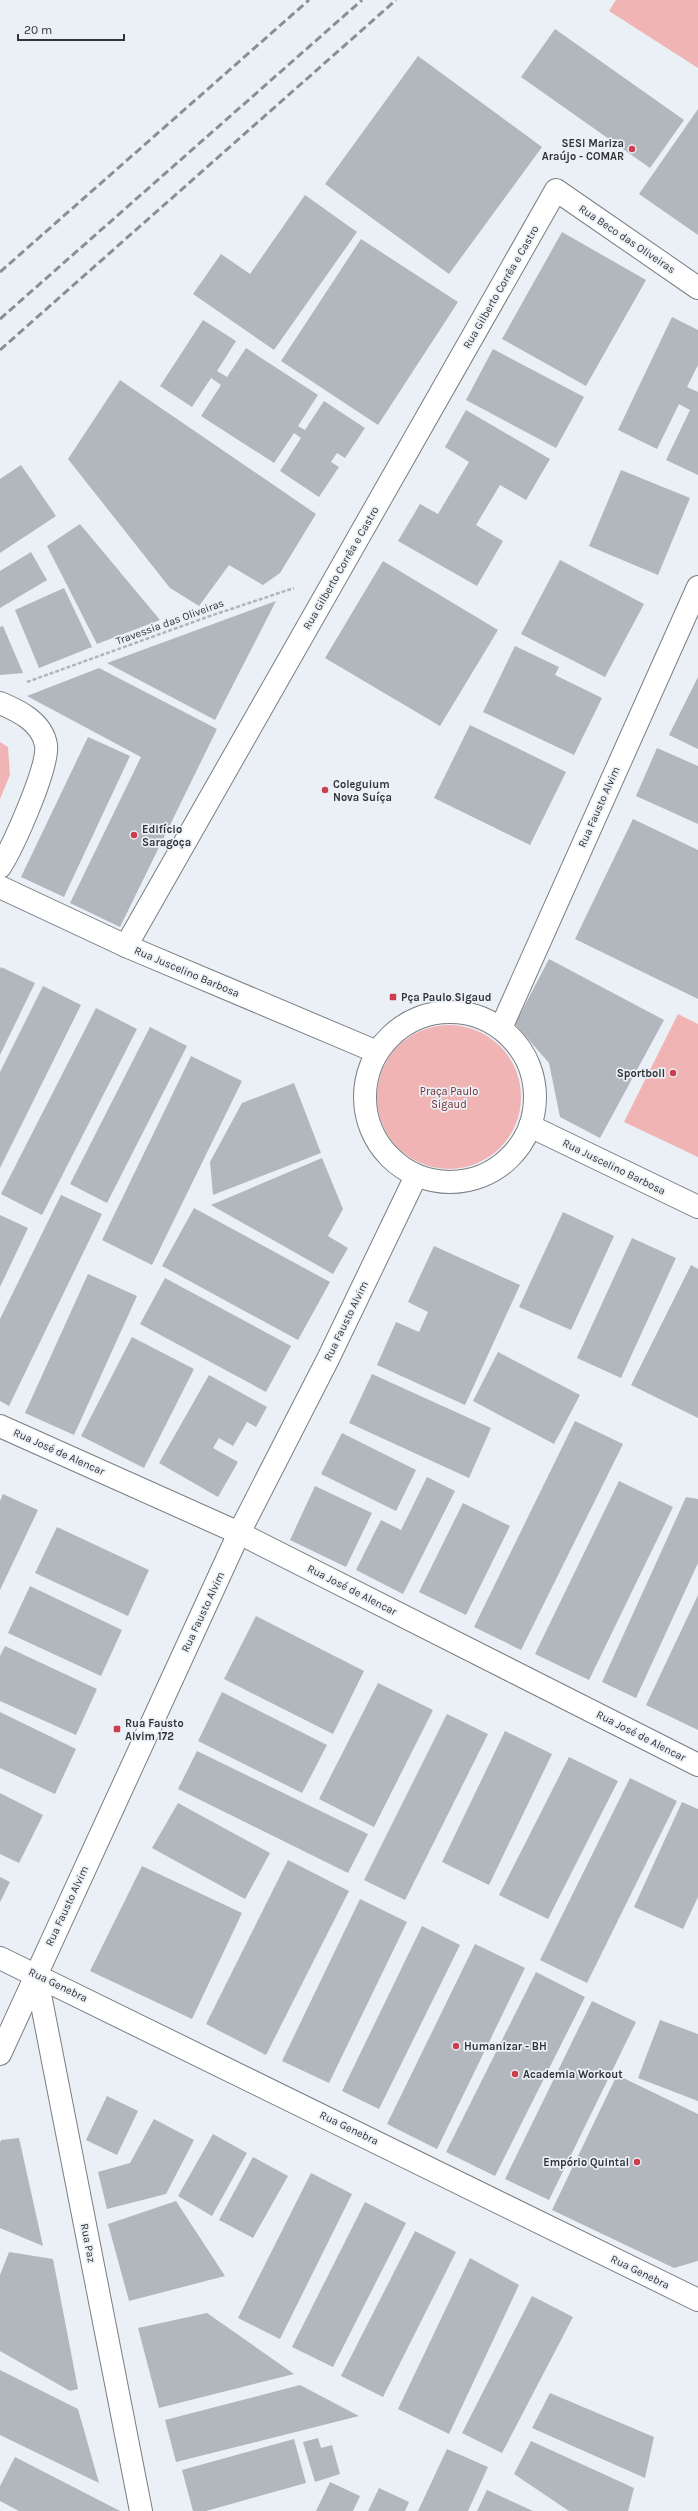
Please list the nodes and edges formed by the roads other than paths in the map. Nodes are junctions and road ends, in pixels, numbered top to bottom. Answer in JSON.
{"nodes":[{"id":1,"x":556,"y":190,"type":"joint"},
{"id":2,"x":698,"y":288,"type":"edge"},
{"id":3,"x":698,"y":587,"type":"edge"},
{"id":4,"x":0,"y":703,"type":"edge"},
{"id":5,"x":0,"y":867,"type":"edge"},
{"id":6,"x":0,"y":887,"type":"edge"},
{"id":7,"x":126,"y":946,"type":"junction"},
{"id":8,"x":501,"y":1028,"type":"junction"},
{"id":9,"x":377,"y":1052,"type":"junction"},
{"id":10,"x":530,"y":1126,"type":"junction"},
{"id":11,"x":416,"y":1176,"type":"junction"},
{"id":12,"x":698,"y":1207,"type":"edge"},
{"id":13,"x":0,"y":1426,"type":"edge"},
{"id":14,"x":239,"y":1533,"type":"junction"},
{"id":15,"x":698,"y":1765,"type":"edge"},
{"id":16,"x":0,"y":1958,"type":"edge"},
{"id":17,"x":36,"y":1974,"type":"junction"},
{"id":18,"x":0,"y":2054,"type":"edge"},
{"id":19,"x":698,"y":2300,"type":"edge"},
{"id":20,"x":140,"y":2511,"type":"edge"}],
"edges":[{"from":1,"to":2,"type":"street","name":"Rua Beco das Oliveiras"},
{"from":1,"to":7,"type":"street","name":"Rua Gilberto Corrêa e Castro"},
{"from":3,"to":8,"type":"street","name":"Rua Fausto Alvim"},
{"from":4,"to":5,"type":"street"},
{"from":6,"to":7,"type":"street","name":"Rua Juscelino Barbosa"},
{"from":7,"to":9,"type":"street","name":"Rua Juscelino Barbosa"},
{"from":8,"to":9,"type":"street"},
{"from":8,"to":10,"type":"street"},
{"from":9,"to":11,"type":"street"},
{"from":10,"to":11,"type":"street"},
{"from":10,"to":12,"type":"street","name":"Rua Juscelino Barbosa"},
{"from":11,"to":14,"type":"street","name":"Rua Fausto Alvim"},
{"from":13,"to":14,"type":"street","name":"Rua José de Alencar"},
{"from":14,"to":15,"type":"street","name":"Rua José de Alencar"},
{"from":14,"to":17,"type":"street","name":"Rua Fausto Alvim"},
{"from":16,"to":17,"type":"street","name":"Rua Genebra"},
{"from":17,"to":18,"type":"street","name":"Rua Fausto Alvim"},
{"from":17,"to":19,"type":"street","name":"Rua Genebra"},
{"from":17,"to":20,"type":"street","name":"Rua Paz"}]}
